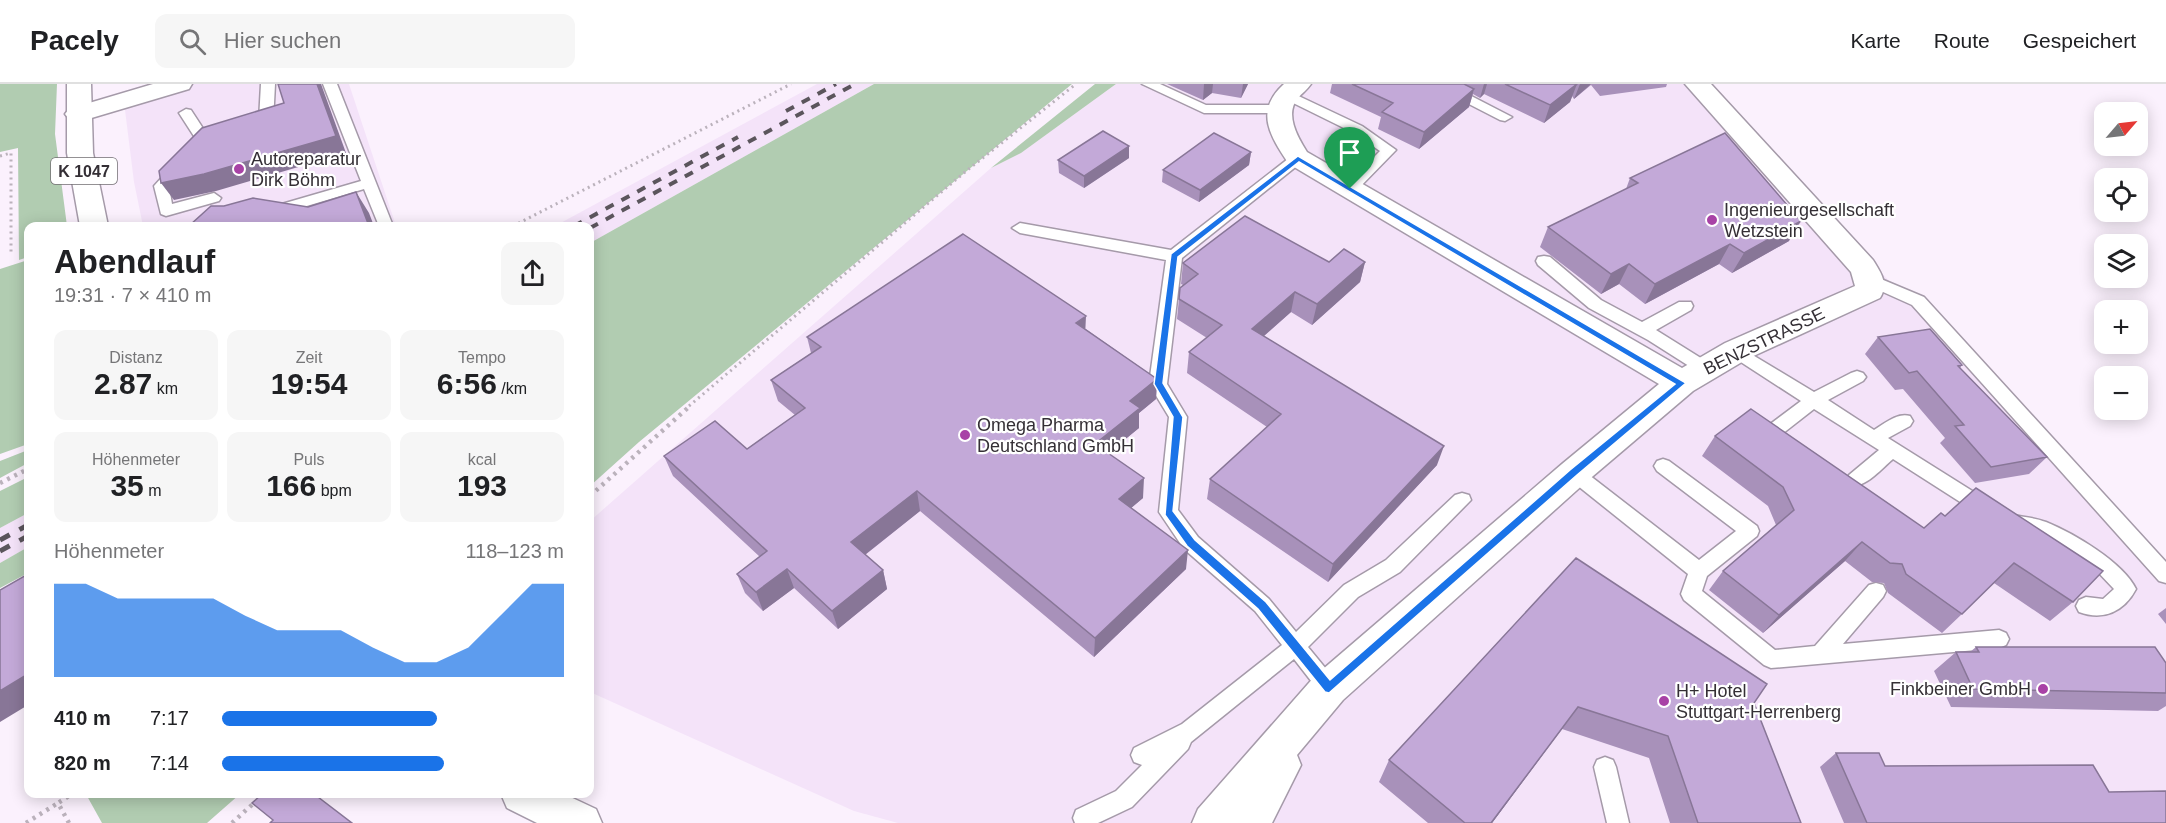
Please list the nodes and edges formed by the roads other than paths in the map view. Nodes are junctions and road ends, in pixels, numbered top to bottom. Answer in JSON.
{"nodes":[{"id":1,"x":79,"y":84,"type":"edge"},
{"id":2,"x":180,"y":84,"type":"edge"},
{"id":3,"x":268,"y":84,"type":"edge"},
{"id":4,"x":330,"y":84,"type":"edge"},
{"id":5,"x":1149,"y":84,"type":"edge"},
{"id":6,"x":1437,"y":84,"type":"edge"},
{"id":7,"x":1696,"y":84,"type":"edge"},
{"id":8,"x":1289,"y":96,"type":"edge"},
{"id":9,"x":186,"y":113,"type":"dead end"},
{"id":10,"x":78,"y":114,"type":"junction"},
{"id":11,"x":1504,"y":117,"type":"dead end"},
{"id":12,"x":197,"y":148,"type":"junction"},
{"id":13,"x":1298,"y":159,"type":"junction"},
{"id":14,"x":369,"y":183,"type":"junction"},
{"id":15,"x":1350,"y":189,"type":"junction"},
{"id":16,"x":214,"y":198,"type":"dead end"},
{"id":17,"x":257,"y":216,"type":"edge"},
{"id":18,"x":93,"y":222,"type":"edge"},
{"id":19,"x":384,"y":222,"type":"edge"},
{"id":20,"x":1020,"y":228,"type":"dead end"},
{"id":21,"x":1174,"y":256,"type":"junction"},
{"id":22,"x":1544,"y":261,"type":"dead end"},
{"id":23,"x":1869,"y":279,"type":"junction"},
{"id":24,"x":1685,"y":306,"type":"dead end"},
{"id":25,"x":1642,"y":330,"type":"junction"},
{"id":26,"x":1736,"y":351,"type":"junction"},
{"id":27,"x":1694,"y":376,"type":"junction"},
{"id":28,"x":1857,"y":377,"type":"dead end"},
{"id":29,"x":1814,"y":400,"type":"junction"},
{"id":30,"x":1904,"y":421,"type":"dead end"},
{"id":31,"x":1771,"y":433,"type":"edge"},
{"id":32,"x":1874,"y":438,"type":"junction"},
{"id":33,"x":1892,"y":450,"type":"junction"},
{"id":34,"x":1663,"y":466,"type":"dead end"},
{"id":35,"x":1574,"y":472,"type":"junction"},
{"id":36,"x":1855,"y":480,"type":"edge"},
{"id":37,"x":1462,"y":500,"type":"dead end"},
{"id":38,"x":1700,"y":571,"type":"junction"},
{"id":39,"x":2166,"y":575,"type":"edge"},
{"id":40,"x":1876,"y":591,"type":"dead end"},
{"id":41,"x":2086,"y":606,"type":"edge"},
{"id":42,"x":1999,"y":639,"type":"dead end"},
{"id":43,"x":1295,"y":646,"type":"junction"},
{"id":44,"x":1821,"y":655,"type":"junction"},
{"id":45,"x":1329,"y":688,"type":"junction"},
{"id":46,"x":1305,"y":718,"type":"junction"},
{"id":47,"x":1190,"y":731,"type":"junction"},
{"id":48,"x":1142,"y":755,"type":"dead end"},
{"id":49,"x":1605,"y":767,"type":"dead end"},
{"id":50,"x":529,"y":798,"type":"edge"},
{"id":51,"x":1084,"y":818,"type":"dead end"},
{"id":52,"x":581,"y":823,"type":"edge"},
{"id":53,"x":1213,"y":823,"type":"edge"},
{"id":54,"x":1250,"y":823,"type":"edge"},
{"id":55,"x":1618,"y":823,"type":"edge"}],
"edges":[{"from":1,"to":10,"type":"street","number":"K 1047"},
{"from":2,"to":10,"type":"street"},
{"from":3,"to":12,"type":"lane"},
{"from":4,"to":14,"type":"lane"},
{"from":5,"to":8,"type":"lane"},
{"from":6,"to":11,"type":"lane"},
{"from":7,"to":23,"type":"street"},
{"from":8,"to":13,"type":"street"},
{"from":8,"to":15,"type":"lane"},
{"from":9,"to":12,"type":"lane"},
{"from":10,"to":18,"type":"street","number":"K 1047"},
{"from":12,"to":16,"type":"lane"},
{"from":13,"to":15,"type":"street"},
{"from":13,"to":21,"type":"lane"},
{"from":14,"to":17,"type":"lane"},
{"from":14,"to":19,"type":"lane"},
{"from":15,"to":27,"type":"street"},
{"from":20,"to":21,"type":"lane"},
{"from":21,"to":43,"type":"lane"},
{"from":22,"to":25,"type":"lane"},
{"from":23,"to":26,"type":"street","name":"BENZSTRASSE"},
{"from":23,"to":39,"type":"lane"},
{"from":24,"to":25,"type":"lane"},
{"from":25,"to":27,"type":"lane"},
{"from":26,"to":27,"type":"street","name":"BENZSTRASSE"},
{"from":26,"to":29,"type":"lane"},
{"from":27,"to":35,"type":"street","name":"BENZSTRASSE"},
{"from":28,"to":29,"type":"lane"},
{"from":29,"to":31,"type":"lane"},
{"from":29,"to":32,"type":"lane"},
{"from":30,"to":32,"type":"lane"},
{"from":32,"to":33,"type":"lane"},
{"from":33,"to":36,"type":"lane"},
{"from":33,"to":41,"type":"lane"},
{"from":34,"to":38,"type":"lane"},
{"from":35,"to":38,"type":"lane"},
{"from":35,"to":45,"type":"street","name":"BENZSTRASSE"},
{"from":37,"to":43,"type":"lane"},
{"from":38,"to":44,"type":"lane"},
{"from":40,"to":44,"type":"lane"},
{"from":42,"to":44,"type":"lane"},
{"from":43,"to":45,"type":"lane"},
{"from":43,"to":47,"type":"lane"},
{"from":45,"to":46,"type":"street","name":"BENZSTRASSE"},
{"from":46,"to":53,"type":"street","name":"BENZSTRASSE"},
{"from":46,"to":54,"type":"street","name":"BENZSTRASSE"},
{"from":47,"to":48,"type":"lane"},
{"from":47,"to":51,"type":"lane"},
{"from":49,"to":55,"type":"lane"},
{"from":50,"to":52,"type":"street"}]}
